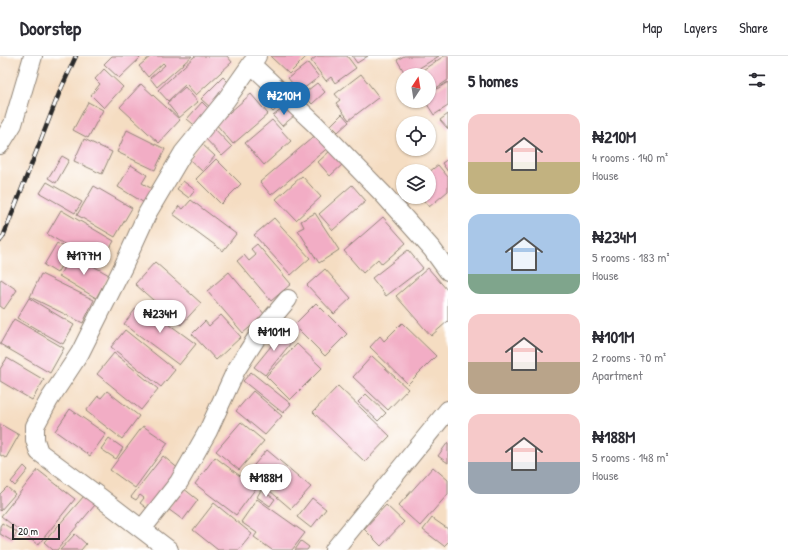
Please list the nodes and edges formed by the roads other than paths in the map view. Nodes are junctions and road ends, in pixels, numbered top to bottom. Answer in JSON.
{"nodes":[{"id":1,"x":33,"y":56,"type":"edge"},
{"id":2,"x":254,"y":60,"type":"edge"},
{"id":3,"x":0,"y":145,"type":"edge"},
{"id":4,"x":448,"y":271,"type":"edge"},
{"id":5,"x":288,"y":299,"type":"dead end"},
{"id":6,"x":448,"y":410,"type":"edge"},
{"id":7,"x":142,"y":529,"type":"junction"},
{"id":8,"x":169,"y":550,"type":"edge"},
{"id":9,"x":334,"y":550,"type":"edge"}],
"edges":[{"from":1,"to":3,"type":"street"},
{"from":2,"to":4,"type":"street"},
{"from":2,"to":7,"type":"street"},
{"from":5,"to":7,"type":"street"},
{"from":6,"to":9,"type":"street"},
{"from":7,"to":8,"type":"street"}]}
